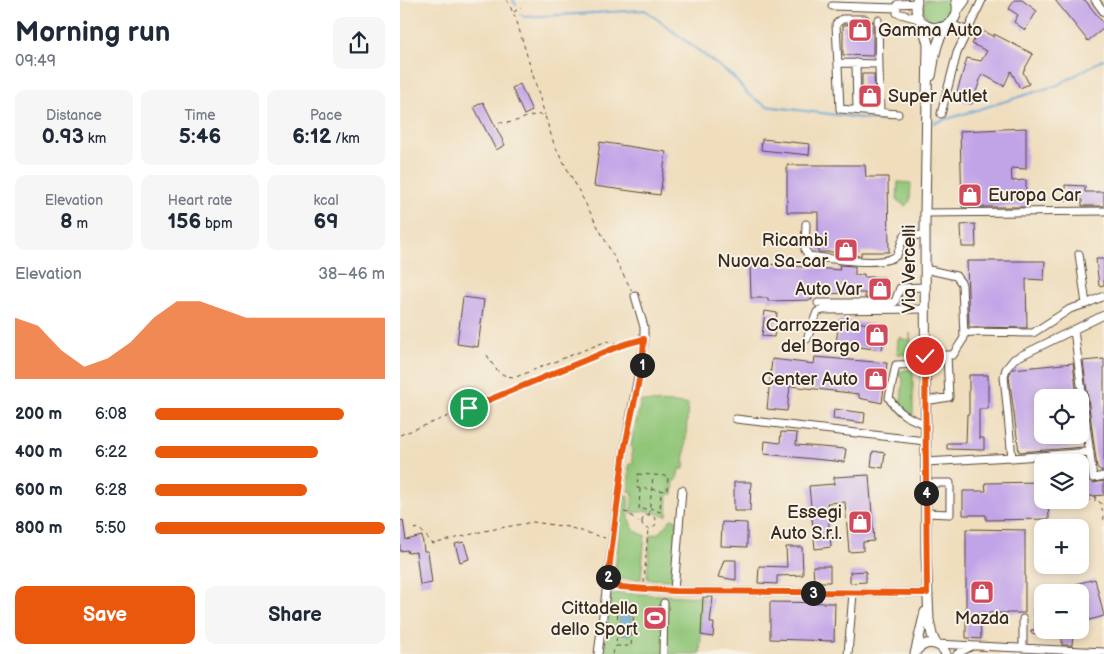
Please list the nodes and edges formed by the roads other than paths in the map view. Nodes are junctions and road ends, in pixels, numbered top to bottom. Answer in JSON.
{"nodes":[{"id":1,"x":956,"y":0,"type":"edge"},
{"id":2,"x":965,"y":0,"type":"edge"},
{"id":3,"x":982,"y":0,"type":"edge"},
{"id":4,"x":1095,"y":0,"type":"edge"},
{"id":5,"x":917,"y":1,"type":"edge"},
{"id":6,"x":832,"y":6,"type":"dead end"},
{"id":7,"x":898,"y":8,"type":"junction"},
{"id":8,"x":957,"y":11,"type":"junction"},
{"id":9,"x":1104,"y":12,"type":"edge"},
{"id":10,"x":865,"y":19,"type":"dead end"},
{"id":11,"x":878,"y":20,"type":"dead end"},
{"id":12,"x":920,"y":20,"type":"junction"},
{"id":13,"x":950,"y":24,"type":"junction"},
{"id":14,"x":966,"y":30,"type":"junction"},
{"id":15,"x":839,"y":63,"type":"junction"},
{"id":16,"x":856,"y":63,"type":"junction"},
{"id":17,"x":879,"y":64,"type":"junction"},
{"id":18,"x":928,"y":85,"type":"junction"},
{"id":19,"x":857,"y":110,"type":"junction"},
{"id":20,"x":880,"y":113,"type":"junction"},
{"id":21,"x":898,"y":114,"type":"dead end"},
{"id":22,"x":941,"y":114,"type":"dead end"},
{"id":23,"x":1104,"y":211,"type":"edge"},
{"id":24,"x":925,"y":213,"type":"junction"},
{"id":25,"x":806,"y":224,"type":"dead end"},
{"id":26,"x":925,"y":235,"type":"junction"},
{"id":27,"x":1079,"y":254,"type":"dead end"},
{"id":28,"x":925,"y":269,"type":"junction"},
{"id":29,"x":925,"y":287,"type":"junction"},
{"id":30,"x":635,"y":296,"type":"road end"},
{"id":31,"x":1104,"y":296,"type":"edge"},
{"id":32,"x":818,"y":303,"type":"dead end"},
{"id":33,"x":1086,"y":304,"type":"junction"},
{"id":34,"x":925,"y":309,"type":"junction"},
{"id":35,"x":1104,"y":315,"type":"edge"},
{"id":36,"x":1074,"y":330,"type":"junction"},
{"id":37,"x":964,"y":332,"type":"junction"},
{"id":38,"x":808,"y":338,"type":"dead end"},
{"id":39,"x":947,"y":356,"type":"junction"},
{"id":40,"x":925,"y":360,"type":"junction"},
{"id":41,"x":925,"y":401,"type":"junction"},
{"id":42,"x":736,"y":419,"type":"dead end"},
{"id":43,"x":925,"y":424,"type":"junction"},
{"id":44,"x":925,"y":441,"type":"junction"},
{"id":45,"x":1090,"y":452,"type":"junction"},
{"id":46,"x":1011,"y":457,"type":"junction"},
{"id":47,"x":926,"y":462,"type":"junction"},
{"id":48,"x":1104,"y":476,"type":"edge"},
{"id":49,"x":926,"y":483,"type":"junction"},
{"id":50,"x":682,"y":490,"type":"dead end"},
{"id":51,"x":926,"y":513,"type":"junction"},
{"id":52,"x":607,"y":586,"type":"junction"},
{"id":53,"x":674,"y":591,"type":"junction"},
{"id":54,"x":852,"y":593,"type":"junction"},
{"id":55,"x":927,"y":598,"type":"junction"},
{"id":56,"x":664,"y":603,"type":"dead end"},
{"id":57,"x":1023,"y":619,"type":"dead end"},
{"id":58,"x":936,"y":644,"type":"junction"},
{"id":59,"x":974,"y":645,"type":"junction"},
{"id":60,"x":1023,"y":648,"type":"junction"},
{"id":61,"x":996,"y":650,"type":"edge"},
{"id":62,"x":1104,"y":652,"type":"edge"},
{"id":63,"x":915,"y":653,"type":"edge"},
{"id":64,"x":598,"y":654,"type":"edge"},
{"id":65,"x":663,"y":654,"type":"edge"},
{"id":66,"x":848,"y":654,"type":"edge"},
{"id":67,"x":946,"y":654,"type":"edge"},
{"id":68,"x":958,"y":654,"type":"edge"}],
"edges":[{"from":1,"to":8,"type":"main road"},
{"from":2,"to":8,"type":"main road","name":"Via Vercelli"},
{"from":3,"to":14,"type":"street"},
{"from":4,"to":9,"type":"street"},
{"from":5,"to":7,"type":"street"},
{"from":5,"to":12,"type":"main road","name":"Via Vercelli"},
{"from":6,"to":7,"type":"street"},
{"from":7,"to":12,"type":"street"},
{"from":8,"to":13,"type":"main road","name":"Via Vercelli"},
{"from":10,"to":15,"type":"street"},
{"from":11,"to":17,"type":"street"},
{"from":12,"to":13,"type":"main road"},
{"from":12,"to":18,"type":"main road","name":"Via Vercelli"},
{"from":13,"to":14,"type":"street"},
{"from":13,"to":18,"type":"main road","name":"Via Vercelli"},
{"from":14,"to":22,"type":"street"},
{"from":15,"to":16,"type":"street"},
{"from":15,"to":19,"type":"street"},
{"from":16,"to":17,"type":"street"},
{"from":16,"to":19,"type":"street"},
{"from":17,"to":20,"type":"street"},
{"from":18,"to":24,"type":"main road","name":"Via Vercelli"},
{"from":19,"to":20,"type":"street"},
{"from":20,"to":21,"type":"street"},
{"from":23,"to":24,"type":"street"},
{"from":24,"to":26,"type":"main road","name":"Via Vercelli"},
{"from":25,"to":26,"type":"street"},
{"from":26,"to":28,"type":"main road","name":"Via Vercelli"},
{"from":27,"to":33,"type":"street"},
{"from":28,"to":29,"type":"main road","name":"Via Vercelli"},
{"from":28,"to":37,"type":"street"},
{"from":29,"to":32,"type":"street"},
{"from":29,"to":34,"type":"main road","name":"Via Vercelli"},
{"from":30,"to":52,"type":"street"},
{"from":31,"to":33,"type":"street"},
{"from":33,"to":37,"type":"street"},
{"from":34,"to":38,"type":"street"},
{"from":34,"to":40,"type":"main road","name":"Via Vercelli"},
{"from":35,"to":36,"type":"street"},
{"from":36,"to":45,"type":"street"},
{"from":36,"to":46,"type":"street"},
{"from":37,"to":39,"type":"street"},
{"from":39,"to":40,"type":"street"},
{"from":39,"to":41,"type":"street"},
{"from":40,"to":41,"type":"main road","name":"Via Vercelli"},
{"from":40,"to":43,"type":"street"},
{"from":41,"to":43,"type":"main road","name":"Via Vercelli"},
{"from":42,"to":44,"type":"street"},
{"from":43,"to":44,"type":"main road","name":"Via Vercelli"},
{"from":44,"to":47,"type":"main road","name":"Via Vercelli"},
{"from":45,"to":46,"type":"street"},
{"from":45,"to":48,"type":"street"},
{"from":46,"to":47,"type":"street"},
{"from":47,"to":49,"type":"main road","name":"Via Vercelli"},
{"from":49,"to":51,"type":"main road","name":"Via Vercelli"},
{"from":49,"to":51,"type":"street"},
{"from":50,"to":53,"type":"street"},
{"from":51,"to":55,"type":"main road","name":"Via Vercelli"},
{"from":52,"to":53,"type":"street"},
{"from":52,"to":64,"type":"street"},
{"from":53,"to":54,"type":"street"},
{"from":54,"to":55,"type":"street"},
{"from":54,"to":66,"type":"street"},
{"from":55,"to":58,"type":"main road","name":"Via Vercelli"},
{"from":55,"to":63,"type":"main road","name":"Via Vercelli"},
{"from":56,"to":65,"type":"street"},
{"from":57,"to":60,"type":"street"},
{"from":58,"to":59,"type":"street"},
{"from":58,"to":63,"type":"main road","name":"Via Vercelli"},
{"from":58,"to":67,"type":"main road"},
{"from":59,"to":61,"type":"street"},
{"from":59,"to":68,"type":"street"},
{"from":60,"to":61,"type":"street"},
{"from":60,"to":62,"type":"street"}]}
